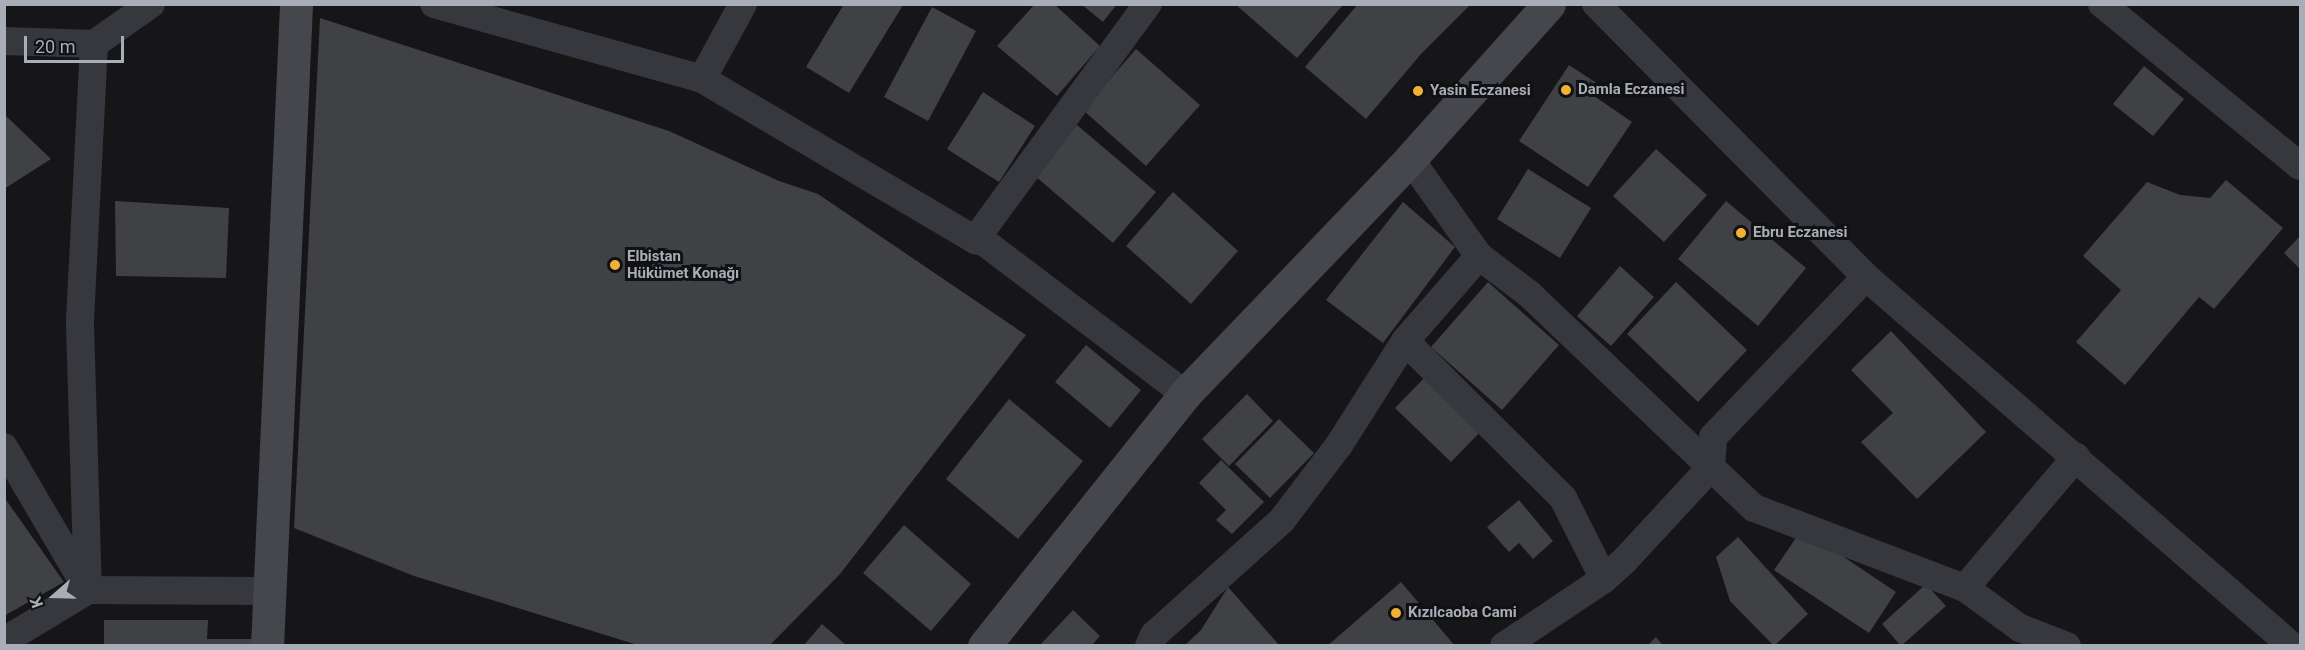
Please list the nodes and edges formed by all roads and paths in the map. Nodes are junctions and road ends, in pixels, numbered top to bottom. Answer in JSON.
{"nodes":[{"id":1,"x":151,"y":4,"type":"edge"},
{"id":2,"x":297,"y":4,"type":"edge"},
{"id":3,"x":434,"y":4,"type":"edge"},
{"id":4,"x":743,"y":4,"type":"edge"},
{"id":5,"x":1148,"y":4,"type":"edge"},
{"id":6,"x":1549,"y":4,"type":"edge"},
{"id":7,"x":1596,"y":4,"type":"edge"},
{"id":8,"x":2102,"y":4,"type":"edge"},
{"id":9,"x":4,"y":42,"type":"edge"},
{"id":10,"x":94,"y":44,"type":"junction"},
{"id":11,"x":702,"y":79,"type":"junction"},
{"id":12,"x":1410,"y":159,"type":"junction"},
{"id":13,"x":2301,"y":166,"type":"edge"},
{"id":14,"x":975,"y":240,"type":"junction"},
{"id":15,"x":1479,"y":256,"type":"junction"},
{"id":16,"x":1866,"y":277,"type":"junction"},
{"id":17,"x":1405,"y":341,"type":"junction"},
{"id":18,"x":1185,"y":394,"type":"junction"},
{"id":19,"x":4,"y":447,"type":"edge"},
{"id":20,"x":2076,"y":457,"type":"junction"},
{"id":21,"x":1711,"y":467,"type":"junction"},
{"id":22,"x":1604,"y":579,"type":"junction"},
{"id":23,"x":1965,"y":588,"type":"junction"},
{"id":24,"x":88,"y":590,"type":"junction"},
{"id":25,"x":270,"y":591,"type":"junction"},
{"id":26,"x":4,"y":641,"type":"edge"},
{"id":27,"x":267,"y":645,"type":"edge"},
{"id":28,"x":984,"y":645,"type":"edge"},
{"id":29,"x":1149,"y":645,"type":"edge"},
{"id":30,"x":1504,"y":645,"type":"edge"},
{"id":31,"x":2067,"y":645,"type":"edge"},
{"id":32,"x":2292,"y":645,"type":"edge"}],
"edges":[{"from":1,"to":10,"type":"street"},
{"from":2,"to":25,"type":"main road"},
{"from":3,"to":11,"type":"street"},
{"from":4,"to":11,"type":"street"},
{"from":5,"to":14,"type":"street"},
{"from":6,"to":12,"type":"main road"},
{"from":7,"to":16,"type":"street"},
{"from":8,"to":13,"type":"street"},
{"from":9,"to":10,"type":"street"},
{"from":10,"to":24,"type":"street"},
{"from":11,"to":14,"type":"street"},
{"from":12,"to":15,"type":"street"},
{"from":12,"to":18,"type":"main road"},
{"from":14,"to":18,"type":"street"},
{"from":15,"to":17,"type":"street"},
{"from":15,"to":21,"type":"street"},
{"from":16,"to":20,"type":"street"},
{"from":16,"to":21,"type":"street"},
{"from":17,"to":22,"type":"street"},
{"from":17,"to":29,"type":"street"},
{"from":18,"to":28,"type":"main road"},
{"from":19,"to":24,"type":"street"},
{"from":20,"to":23,"type":"street"},
{"from":20,"to":32,"type":"street"},
{"from":21,"to":22,"type":"street"},
{"from":21,"to":23,"type":"street"},
{"from":22,"to":30,"type":"street"},
{"from":23,"to":31,"type":"street"},
{"from":24,"to":25,"type":"street"},
{"from":24,"to":26,"type":"street"},
{"from":25,"to":27,"type":"main road"}]}
